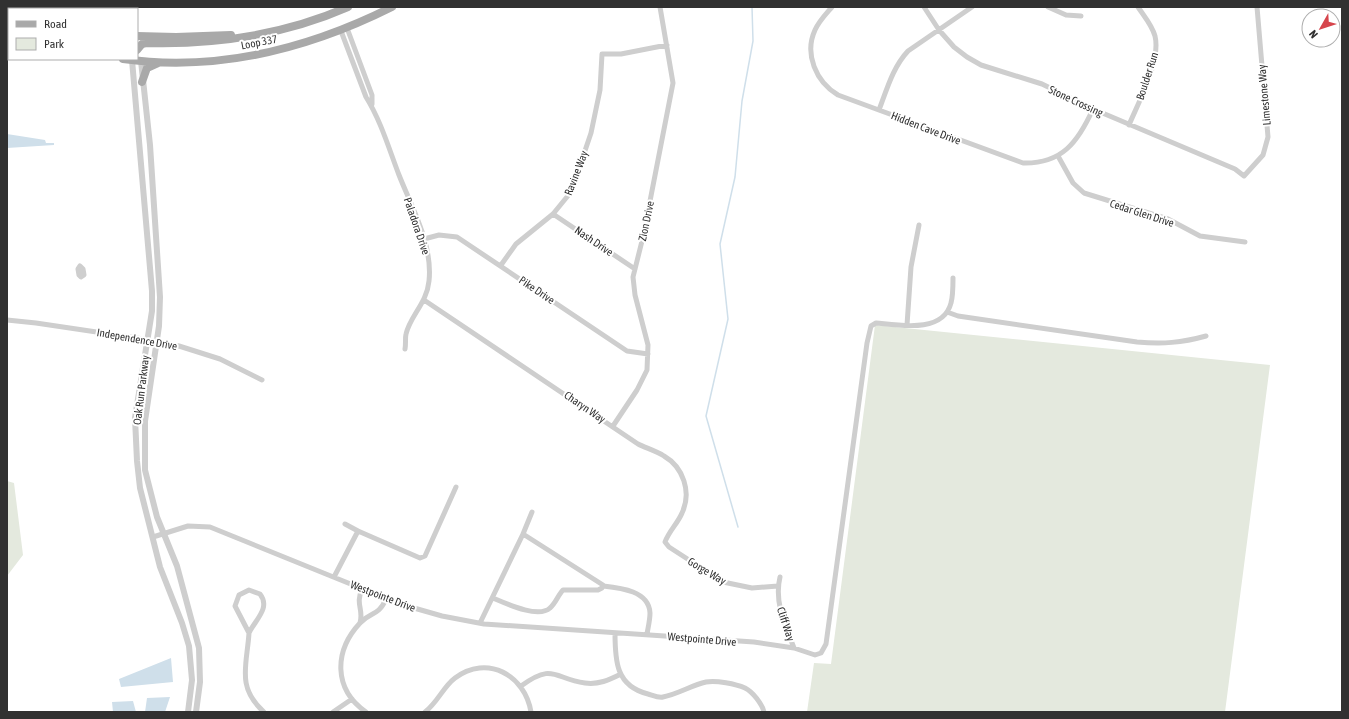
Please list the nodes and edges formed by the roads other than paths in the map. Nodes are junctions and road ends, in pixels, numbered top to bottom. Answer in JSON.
{"nodes":[{"id":1,"x":334,"y":7,"type":"edge"},
{"id":2,"x":348,"y":7,"type":"edge"},
{"id":3,"x":392,"y":7,"type":"edge"},
{"id":4,"x":660,"y":7,"type":"edge"},
{"id":5,"x":832,"y":7,"type":"edge"},
{"id":6,"x":924,"y":7,"type":"edge"},
{"id":7,"x":972,"y":7,"type":"edge"},
{"id":8,"x":1048,"y":7,"type":"edge"},
{"id":9,"x":1138,"y":7,"type":"edge"},
{"id":10,"x":1257,"y":7,"type":"edge"},
{"id":11,"x":1081,"y":16,"type":"dead end"},
{"id":12,"x":344,"y":30,"type":"junction"},
{"id":13,"x":939,"y":30,"type":"junction"},
{"id":14,"x":138,"y":36,"type":"edge"},
{"id":15,"x":667,"y":45,"type":"junction"},
{"id":16,"x":138,"y":49,"type":"edge"},
{"id":17,"x":138,"y":58,"type":"edge"},
{"id":18,"x":136,"y":60,"type":"edge"},
{"id":19,"x":136,"y":60,"type":"edge"},
{"id":20,"x":161,"y":62,"type":"junction"},
{"id":21,"x":142,"y":82,"type":"junction"},
{"id":22,"x":1093,"y":109,"type":"junction"},
{"id":23,"x":879,"y":110,"type":"junction"},
{"id":24,"x":1130,"y":125,"type":"junction"},
{"id":25,"x":1058,"y":156,"type":"junction"},
{"id":26,"x":1244,"y":176,"type":"joint"},
{"id":27,"x":554,"y":214,"type":"junction"},
{"id":28,"x":919,"y":225,"type":"dead end"},
{"id":29,"x":424,"y":239,"type":"junction"},
{"id":30,"x":1245,"y":242,"type":"dead end"},
{"id":31,"x":501,"y":266,"type":"junction"},
{"id":32,"x":635,"y":269,"type":"junction"},
{"id":33,"x":953,"y":278,"type":"dead end"},
{"id":34,"x":424,"y":300,"type":"junction"},
{"id":35,"x":947,"y":312,"type":"junction"},
{"id":36,"x":7,"y":320,"type":"edge"},
{"id":37,"x":907,"y":325,"type":"junction"},
{"id":38,"x":1206,"y":336,"type":"dead end"},
{"id":39,"x":147,"y":339,"type":"junction"},
{"id":40,"x":156,"y":341,"type":"junction"},
{"id":41,"x":405,"y":349,"type":"dead end"},
{"id":42,"x":648,"y":354,"type":"junction"},
{"id":43,"x":262,"y":380,"type":"dead end"},
{"id":44,"x":613,"y":426,"type":"junction"},
{"id":45,"x":456,"y":487,"type":"dead end"},
{"id":46,"x":532,"y":512,"type":"dead end"},
{"id":47,"x":345,"y":524,"type":"dead end"},
{"id":48,"x":358,"y":531,"type":"junction"},
{"id":49,"x":162,"y":533,"type":"junction"},
{"id":50,"x":523,"y":534,"type":"junction"},
{"id":51,"x":154,"y":537,"type":"junction"},
{"id":52,"x":665,"y":542,"type":"joint"},
{"id":53,"x":334,"y":577,"type":"junction"},
{"id":54,"x":780,"y":577,"type":"dead end"},
{"id":55,"x":603,"y":586,"type":"junction"},
{"id":56,"x":778,"y":586,"type":"junction"},
{"id":57,"x":362,"y":589,"type":"junction"},
{"id":58,"x":493,"y":598,"type":"junction"},
{"id":59,"x":386,"y":599,"type":"junction"},
{"id":60,"x":361,"y":611,"type":"junction"},
{"id":61,"x":371,"y":615,"type":"junction"},
{"id":62,"x":480,"y":623,"type":"junction"},
{"id":63,"x":360,"y":624,"type":"junction"},
{"id":64,"x":249,"y":633,"type":"junction"},
{"id":65,"x":615,"y":633,"type":"junction"},
{"id":66,"x":647,"y":634,"type":"junction"},
{"id":67,"x":794,"y":648,"type":"junction"},
{"id":68,"x":621,"y":674,"type":"junction"},
{"id":69,"x":521,"y":686,"type":"junction"},
{"id":70,"x":352,"y":699,"type":"junction"},
{"id":71,"x":188,"y":712,"type":"edge"},
{"id":72,"x":196,"y":712,"type":"edge"},
{"id":73,"x":264,"y":712,"type":"edge"},
{"id":74,"x":333,"y":712,"type":"edge"},
{"id":75,"x":366,"y":712,"type":"edge"},
{"id":76,"x":425,"y":712,"type":"edge"},
{"id":77,"x":531,"y":712,"type":"edge"},
{"id":78,"x":764,"y":712,"type":"edge"}],
"edges":[{"from":1,"to":14,"type":"main road","name":"Loop 337"},
{"from":2,"to":16,"type":"main road"},
{"from":3,"to":12,"type":"main road","name":"Loop 337"},
{"from":4,"to":15,"type":"street","name":"Zion Drive"},
{"from":5,"to":23,"type":"street","name":"Hidden Cave Drive"},
{"from":6,"to":13,"type":"street","name":"Stone Crossing"},
{"from":7,"to":13,"type":"street"},
{"from":8,"to":11,"type":"street"},
{"from":9,"to":24,"type":"street","name":"Boulder Run"},
{"from":10,"to":26,"type":"street","name":"Limestone Way"},
{"from":12,"to":20,"type":"main road","name":"Loop 337"},
{"from":12,"to":29,"type":"street","name":"Paladora Drive"},
{"from":13,"to":22,"type":"street","name":"Stone Crossing"},
{"from":13,"to":23,"type":"street"},
{"from":15,"to":27,"type":"street","name":"Ravine Way"},
{"from":15,"to":32,"type":"street","name":"Zion Drive"},
{"from":17,"to":20,"type":"main road","name":"Loop 337"},
{"from":18,"to":21,"type":"street","name":"Oak Run Parkway"},
{"from":19,"to":39,"type":"street","name":"Oak Run Parkway"},
{"from":20,"to":21,"type":"main road"},
{"from":21,"to":40,"type":"street","name":"Oak Run Parkway"},
{"from":22,"to":24,"type":"street","name":"Stone Crossing"},
{"from":22,"to":25,"type":"street","name":"Hidden Cave Drive"},
{"from":23,"to":25,"type":"street","name":"Hidden Cave Drive"},
{"from":24,"to":26,"type":"street","name":"Stone Crossing"},
{"from":25,"to":30,"type":"street","name":"Cedar Glen Drive"},
{"from":27,"to":31,"type":"street","name":"Ravine Way"},
{"from":27,"to":32,"type":"street","name":"Nash Drive"},
{"from":28,"to":37,"type":"street"},
{"from":29,"to":31,"type":"street","name":"Pike Drive"},
{"from":29,"to":34,"type":"street","name":"Paladora Drive"},
{"from":31,"to":42,"type":"street","name":"Pike Drive"},
{"from":32,"to":42,"type":"street","name":"Zion Drive"},
{"from":33,"to":35,"type":"street"},
{"from":34,"to":41,"type":"street","name":"Paladora Drive"},
{"from":34,"to":44,"type":"street","name":"Charyn Way"},
{"from":35,"to":37,"type":"street","name":"Westpointe Drive"},
{"from":35,"to":38,"type":"street"},
{"from":36,"to":39,"type":"street","name":"Independence Drive"},
{"from":37,"to":67,"type":"street","name":"Westpointe Drive"},
{"from":39,"to":40,"type":"street","name":"Independence Drive"},
{"from":39,"to":51,"type":"street","name":"Oak Run Parkway"},
{"from":40,"to":43,"type":"street","name":"Independence Drive"},
{"from":40,"to":49,"type":"street","name":"Oak Run Parkway"},
{"from":42,"to":44,"type":"street","name":"Zion Drive"},
{"from":44,"to":52,"type":"street","name":"Charyn Way"},
{"from":45,"to":48,"type":"street"},
{"from":46,"to":50,"type":"street"},
{"from":47,"to":48,"type":"street"},
{"from":48,"to":53,"type":"street"},
{"from":49,"to":51,"type":"street","name":"Westpointe Drive"},
{"from":49,"to":53,"type":"street","name":"Westpointe Drive"},
{"from":49,"to":72,"type":"street","name":"Oak Run Parkway"},
{"from":50,"to":55,"type":"street"},
{"from":50,"to":58,"type":"street"},
{"from":51,"to":71,"type":"street","name":"Oak Run Parkway"},
{"from":52,"to":56,"type":"street","name":"Gorge Way"},
{"from":53,"to":57,"type":"street","name":"Westpointe Drive"},
{"from":54,"to":56,"type":"street","name":"Cliff Way"},
{"from":55,"to":58,"type":"street"},
{"from":55,"to":66,"type":"street"},
{"from":56,"to":67,"type":"street","name":"Cliff Way"},
{"from":57,"to":59,"type":"street","name":"Westpointe Drive"},
{"from":57,"to":60,"type":"street"},
{"from":58,"to":62,"type":"street"},
{"from":59,"to":61,"type":"street"},
{"from":59,"to":62,"type":"street","name":"Westpointe Drive"},
{"from":60,"to":61,"type":"street"},
{"from":60,"to":63,"type":"street"},
{"from":61,"to":63,"type":"street"},
{"from":62,"to":65,"type":"street","name":"Westpointe Drive"},
{"from":63,"to":70,"type":"street"},
{"from":64,"to":64,"type":"street"},
{"from":64,"to":73,"type":"street"},
{"from":65,"to":66,"type":"street","name":"Westpointe Drive"},
{"from":65,"to":68,"type":"street"},
{"from":66,"to":67,"type":"street","name":"Westpointe Drive"},
{"from":68,"to":69,"type":"street"},
{"from":68,"to":78,"type":"street"},
{"from":69,"to":76,"type":"street"},
{"from":69,"to":77,"type":"street"},
{"from":70,"to":74,"type":"street"},
{"from":70,"to":75,"type":"street"}]}
